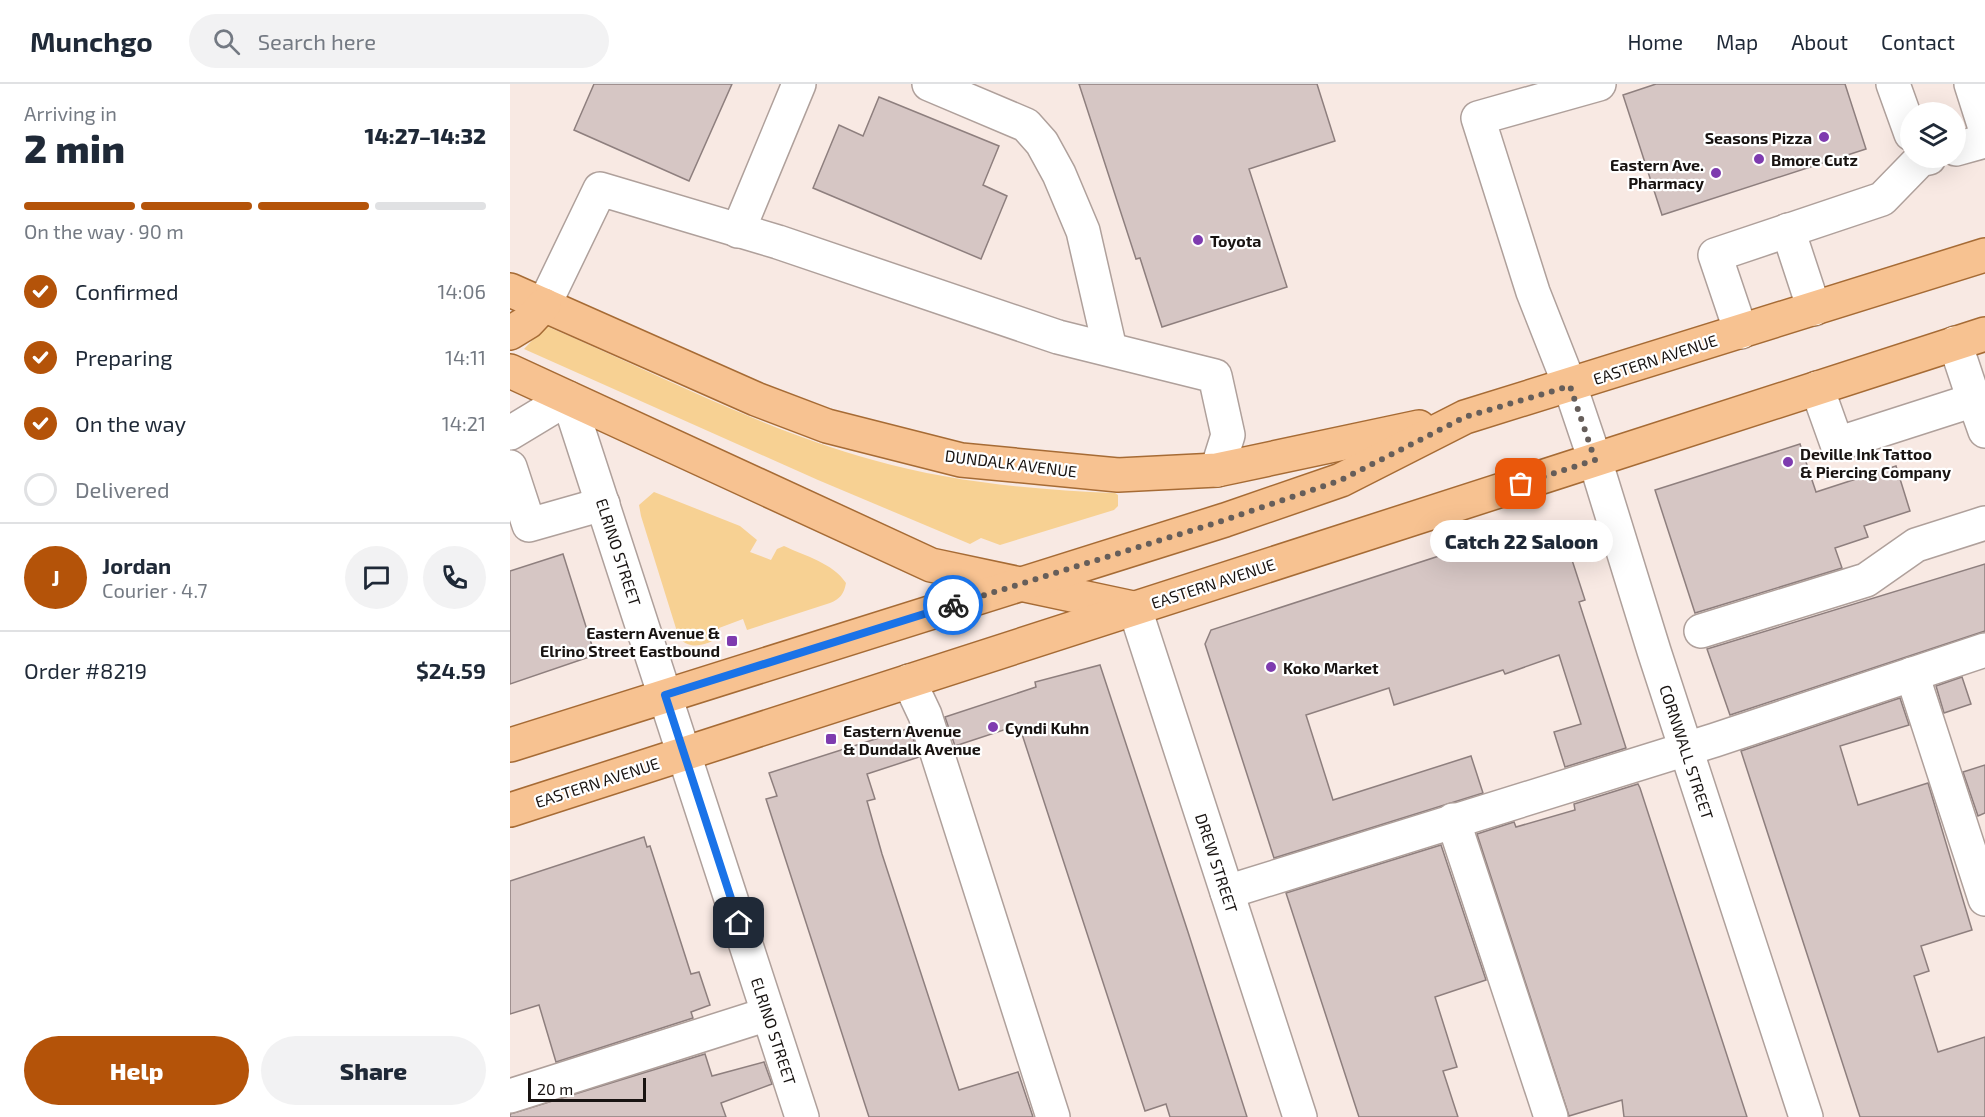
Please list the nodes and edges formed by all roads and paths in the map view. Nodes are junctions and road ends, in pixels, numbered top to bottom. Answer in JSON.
{"nodes":[{"id":1,"x":799,"y":84,"type":"edge"},
{"id":2,"x":929,"y":84,"type":"edge"},
{"id":3,"x":1599,"y":84,"type":"edge"},
{"id":4,"x":1893,"y":84,"type":"edge"},
{"id":5,"x":1900,"y":102,"type":"edge"},
{"id":6,"x":1985,"y":141,"type":"edge"},
{"id":7,"x":1966,"y":146,"type":"edge"},
{"id":8,"x":1907,"y":168,"type":"edge"},
{"id":9,"x":1788,"y":230,"type":"junction"},
{"id":10,"x":738,"y":231,"type":"junction"},
{"id":11,"x":1985,"y":255,"type":"edge"},
{"id":12,"x":510,"y":290,"type":"edge"},
{"id":13,"x":544,"y":305,"type":"junction"},
{"id":14,"x":1814,"y":309,"type":"junction"},
{"id":15,"x":1741,"y":332,"type":"junction"},
{"id":16,"x":510,"y":333,"type":"edge"},
{"id":17,"x":1970,"y":339,"type":"edge"},
{"id":18,"x":1110,"y":349,"type":"junction"},
{"id":19,"x":510,"y":371,"type":"edge"},
{"id":20,"x":1570,"y":386,"type":"junction"},
{"id":21,"x":1817,"y":388,"type":"junction"},
{"id":22,"x":568,"y":398,"type":"junction"},
{"id":23,"x":1974,"y":400,"type":"junction"},
{"id":24,"x":1465,"y":417,"type":"junction"},
{"id":25,"x":1985,"y":430,"type":"edge"},
{"id":26,"x":510,"y":433,"type":"edge"},
{"id":27,"x":1595,"y":460,"type":"junction"},
{"id":28,"x":510,"y":466,"type":"edge"},
{"id":29,"x":1217,"y":470,"type":"junction"},
{"id":30,"x":603,"y":504,"type":"junction"},
{"id":31,"x":1985,"y":523,"type":"edge"},
{"id":32,"x":1022,"y":583,"type":"junction"},
{"id":33,"x":1135,"y":609,"type":"junction"},
{"id":34,"x":1701,"y":631,"type":"dead end"},
{"id":35,"x":1985,"y":651,"type":"edge"},
{"id":36,"x":1912,"y":674,"type":"junction"},
{"id":37,"x":909,"y":681,"type":"junction"},
{"id":38,"x":665,"y":695,"type":"junction"},
{"id":39,"x":510,"y":745,"type":"edge"},
{"id":40,"x":1686,"y":749,"type":"junction"},
{"id":41,"x":684,"y":754,"type":"junction"},
{"id":42,"x":510,"y":810,"type":"edge"},
{"id":43,"x":1453,"y":820,"type":"junction"},
{"id":44,"x":1227,"y":892,"type":"junction"},
{"id":45,"x":1985,"y":899,"type":"edge"},
{"id":46,"x":768,"y":1014,"type":"junction"},
{"id":47,"x":525,"y":1101,"type":"edge"},
{"id":48,"x":802,"y":1117,"type":"edge"},
{"id":49,"x":1053,"y":1117,"type":"edge"},
{"id":50,"x":1300,"y":1117,"type":"edge"},
{"id":51,"x":1551,"y":1117,"type":"edge"},
{"id":52,"x":1806,"y":1117,"type":"edge"}],
"edges":[{"from":1,"to":10,"type":"street"},
{"from":2,"to":18,"type":"street"},
{"from":3,"to":20,"type":"street","name":"CORNWALL STREET"},
{"from":4,"to":5,"type":"street"},
{"from":6,"to":7,"type":"street"},
{"from":8,"to":9,"type":"street"},
{"from":9,"to":14,"type":"street"},
{"from":9,"to":15,"type":"street"},
{"from":10,"to":13,"type":"street"},
{"from":10,"to":18,"type":"street"},
{"from":11,"to":14,"type":"main road","name":"EASTERN AVENUE"},
{"from":12,"to":13,"type":"main road","name":"DUNDALK AVENUE"},
{"from":13,"to":16,"type":"main road"},
{"from":13,"to":29,"type":"main road","name":"DUNDALK AVENUE"},
{"from":14,"to":15,"type":"main road","name":"EASTERN AVENUE"},
{"from":15,"to":20,"type":"main road","name":"EASTERN AVENUE"},
{"from":17,"to":21,"type":"main road","name":"EASTERN AVENUE"},
{"from":17,"to":23,"type":"street"},
{"from":18,"to":29,"type":"street"},
{"from":19,"to":22,"type":"main road"},
{"from":20,"to":24,"type":"main road","name":"EASTERN AVENUE"},
{"from":20,"to":27,"type":"street","name":"CORNWALL STREET"},
{"from":21,"to":23,"type":"street"},
{"from":21,"to":27,"type":"main road","name":"EASTERN AVENUE"},
{"from":22,"to":26,"type":"street"},
{"from":22,"to":30,"type":"street","name":"ELRINO STREET"},
{"from":22,"to":32,"type":"main road"},
{"from":23,"to":25,"type":"street"},
{"from":24,"to":29,"type":"main road","name":"DUNDALK AVENUE"},
{"from":24,"to":32,"type":"main road","name":"EASTERN AVENUE"},
{"from":27,"to":33,"type":"main road","name":"EASTERN AVENUE"},
{"from":27,"to":40,"type":"street","name":"CORNWALL STREET"},
{"from":28,"to":30,"type":"street"},
{"from":30,"to":38,"type":"street","name":"ELRINO STREET"},
{"from":31,"to":34,"type":"street"},
{"from":32,"to":33,"type":"main road"},
{"from":32,"to":38,"type":"main road","name":"EASTERN AVENUE"},
{"from":33,"to":37,"type":"main road","name":"EASTERN AVENUE"},
{"from":33,"to":44,"type":"street","name":"DREW STREET"},
{"from":35,"to":36,"type":"street"},
{"from":36,"to":40,"type":"street"},
{"from":36,"to":45,"type":"street"},
{"from":37,"to":41,"type":"main road","name":"EASTERN AVENUE"},
{"from":37,"to":49,"type":"street"},
{"from":38,"to":39,"type":"main road","name":"EASTERN AVENUE"},
{"from":38,"to":41,"type":"street","name":"ELRINO STREET"},
{"from":40,"to":43,"type":"street"},
{"from":40,"to":52,"type":"street","name":"CORNWALL STREET"},
{"from":41,"to":42,"type":"main road","name":"EASTERN AVENUE"},
{"from":41,"to":46,"type":"street","name":"ELRINO STREET"},
{"from":43,"to":44,"type":"street"},
{"from":43,"to":51,"type":"street"},
{"from":44,"to":50,"type":"street","name":"DREW STREET"},
{"from":46,"to":47,"type":"street"},
{"from":46,"to":48,"type":"street","name":"ELRINO STREET"}]}
